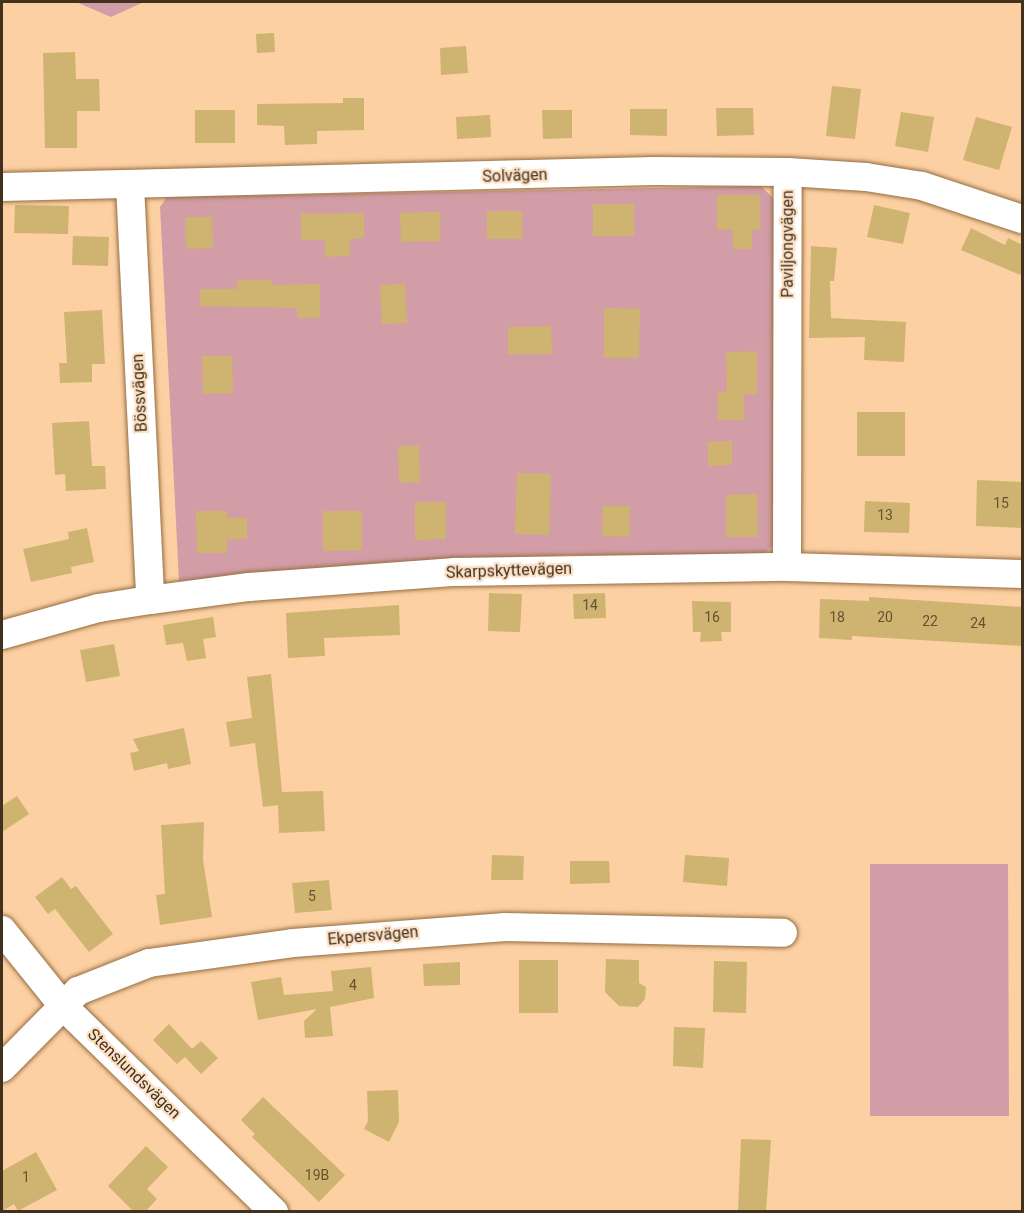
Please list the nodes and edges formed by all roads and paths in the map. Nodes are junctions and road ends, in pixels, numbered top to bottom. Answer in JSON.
{"nodes":[{"id":1,"x":788,"y":172,"type":"junction"},
{"id":2,"x":130,"y":185,"type":"junction"},
{"id":3,"x":2,"y":187,"type":"edge"},
{"id":4,"x":1023,"y":219,"type":"edge"},
{"id":5,"x":787,"y":567,"type":"junction"},
{"id":6,"x":1023,"y":574,"type":"edge"},
{"id":7,"x":150,"y":600,"type":"junction"},
{"id":8,"x":2,"y":635,"type":"edge"},
{"id":9,"x":2,"y":930,"type":"edge"},
{"id":10,"x":783,"y":933,"type":"dead end"},
{"id":11,"x":63,"y":1006,"type":"junction"},
{"id":12,"x":2,"y":1068,"type":"edge"},
{"id":13,"x":274,"y":1212,"type":"edge"}],
"edges":[{"from":1,"to":2,"type":"street","name":"Solvägen"},
{"from":1,"to":4,"type":"street","name":"Solvägen"},
{"from":1,"to":5,"type":"street","name":"Paviljongvägen"},
{"from":2,"to":3,"type":"street","name":"Solvägen"},
{"from":2,"to":7,"type":"street","name":"Bössvägen"},
{"from":5,"to":6,"type":"street","name":"Skarpskyttevägen"},
{"from":5,"to":7,"type":"street","name":"Skarpskyttevägen"},
{"from":7,"to":8,"type":"street","name":"Skarpskyttevägen"},
{"from":9,"to":11,"type":"street","name":"Stenslundsvägen"},
{"from":10,"to":11,"type":"street","name":"Ekpersvägen"},
{"from":11,"to":12,"type":"street","name":"Ekpersvägen"},
{"from":11,"to":13,"type":"street","name":"Stenslundsvägen"}]}
